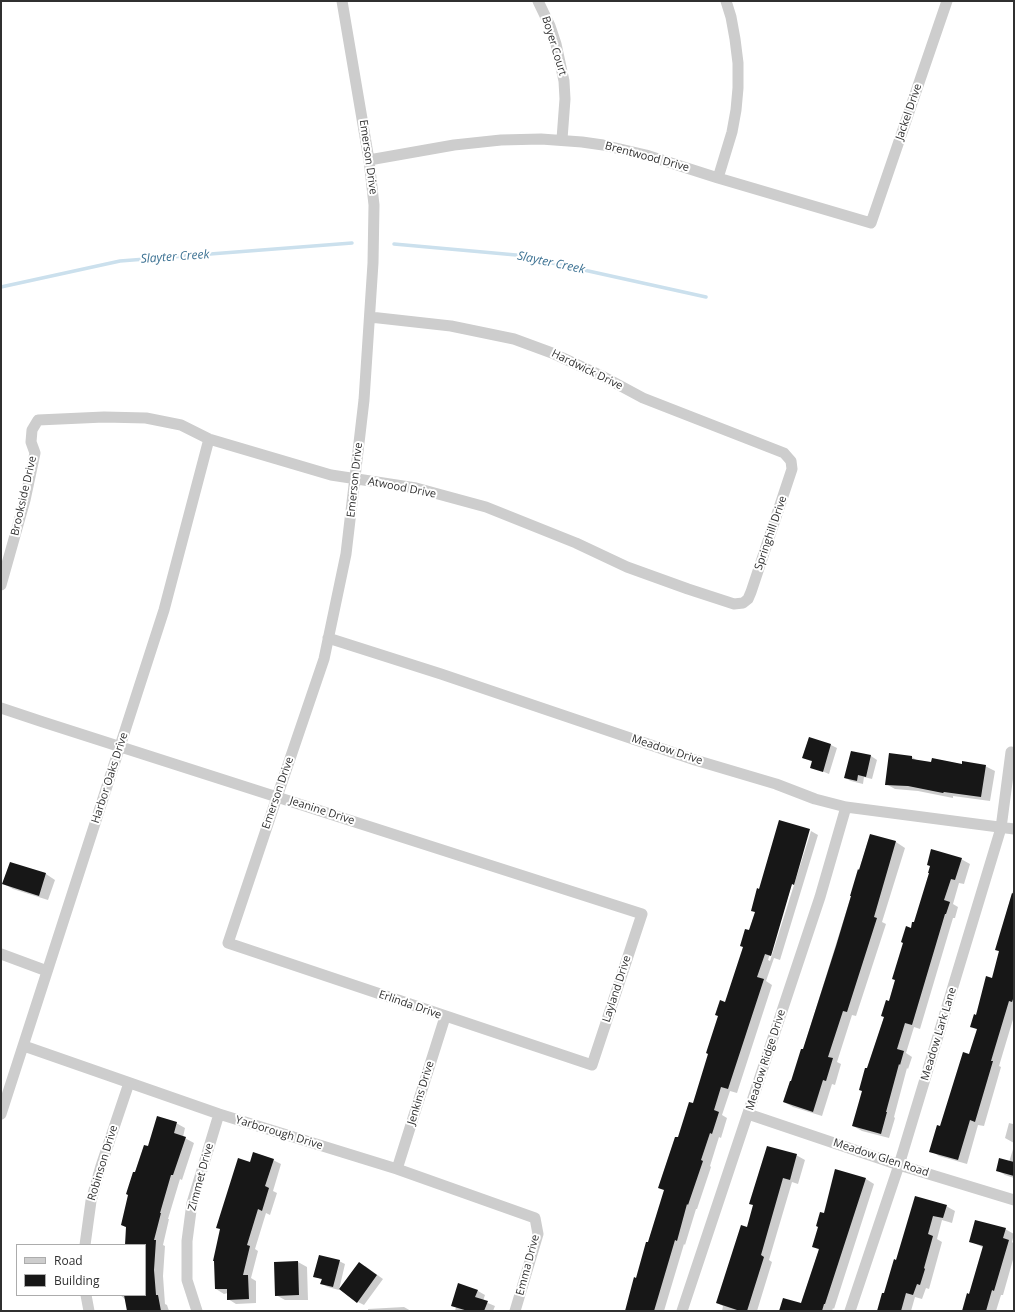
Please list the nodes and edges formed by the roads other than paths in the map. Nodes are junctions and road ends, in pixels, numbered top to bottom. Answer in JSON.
{"nodes":[{"id":1,"x":342,"y":1,"type":"edge"},
{"id":2,"x":538,"y":1,"type":"edge"},
{"id":3,"x":726,"y":1,"type":"edge"},
{"id":4,"x":947,"y":1,"type":"edge"},
{"id":5,"x":562,"y":140,"type":"junction"},
{"id":6,"x":369,"y":160,"type":"junction"},
{"id":7,"x":718,"y":178,"type":"junction"},
{"id":8,"x":871,"y":224,"type":"joint"},
{"id":9,"x":370,"y":317,"type":"junction"},
{"id":10,"x":51,"y":419,"type":"joint"},
{"id":11,"x":210,"y":439,"type":"junction"},
{"id":12,"x":791,"y":461,"type":"joint"},
{"id":13,"x":355,"y":479,"type":"junction"},
{"id":14,"x":1,"y":585,"type":"edge"},
{"id":15,"x":743,"y":603,"type":"joint"},
{"id":16,"x":328,"y":638,"type":"junction"},
{"id":17,"x":1,"y":708,"type":"edge"},
{"id":18,"x":120,"y":747,"type":"junction"},
{"id":19,"x":1011,"y":752,"type":"dead end"},
{"id":20,"x":277,"y":797,"type":"junction"},
{"id":21,"x":846,"y":807,"type":"junction"},
{"id":22,"x":1001,"y":828,"type":"junction"},
{"id":23,"x":1014,"y":830,"type":"edge"},
{"id":24,"x":642,"y":914,"type":"joint"},
{"id":25,"x":228,"y":943,"type":"joint"},
{"id":26,"x":1,"y":954,"type":"edge"},
{"id":27,"x":47,"y":971,"type":"junction"},
{"id":28,"x":445,"y":1017,"type":"junction"},
{"id":29,"x":24,"y":1046,"type":"junction"},
{"id":30,"x":592,"y":1065,"type":"joint"},
{"id":31,"x":129,"y":1083,"type":"junction"},
{"id":32,"x":1,"y":1114,"type":"edge"},
{"id":33,"x":219,"y":1114,"type":"junction"},
{"id":34,"x":748,"y":1114,"type":"junction"},
{"id":35,"x":899,"y":1165,"type":"junction"},
{"id":36,"x":397,"y":1169,"type":"junction"},
{"id":37,"x":1014,"y":1200,"type":"edge"},
{"id":38,"x":536,"y":1218,"type":"joint"},
{"id":39,"x":85,"y":1244,"type":"edge"},
{"id":40,"x":86,"y":1296,"type":"edge"},
{"id":41,"x":89,"y":1311,"type":"edge"},
{"id":42,"x":197,"y":1311,"type":"edge"},
{"id":43,"x":515,"y":1311,"type":"edge"},
{"id":44,"x":682,"y":1311,"type":"edge"},
{"id":45,"x":850,"y":1311,"type":"edge"}],
"edges":[{"from":1,"to":6,"type":"street","name":"Emerson Drive"},
{"from":2,"to":5,"type":"street","name":"Boyer Court"},
{"from":3,"to":7,"type":"street"},
{"from":4,"to":8,"type":"street","name":"Jackel Drive"},
{"from":5,"to":6,"type":"street","name":"Brentwood Drive"},
{"from":5,"to":7,"type":"street","name":"Brentwood Drive"},
{"from":6,"to":9,"type":"street","name":"Emerson Drive"},
{"from":7,"to":8,"type":"street","name":"Brentwood Drive"},
{"from":9,"to":12,"type":"street","name":"Hardwick Drive"},
{"from":9,"to":13,"type":"street","name":"Emerson Drive"},
{"from":10,"to":11,"type":"street","name":"Atwood Drive"},
{"from":10,"to":14,"type":"street","name":"Brookside Drive"},
{"from":11,"to":13,"type":"street","name":"Atwood Drive"},
{"from":11,"to":18,"type":"street","name":"Harbor Oaks Drive"},
{"from":12,"to":15,"type":"street","name":"Springhill Drive"},
{"from":13,"to":15,"type":"street","name":"Atwood Drive"},
{"from":13,"to":16,"type":"street","name":"Emerson Drive"},
{"from":16,"to":20,"type":"street","name":"Emerson Drive"},
{"from":16,"to":21,"type":"street","name":"Meadow Drive"},
{"from":17,"to":18,"type":"street","name":"Jeanine Drive"},
{"from":18,"to":20,"type":"street","name":"Jeanine Drive"},
{"from":18,"to":27,"type":"street","name":"Harbor Oaks Drive"},
{"from":19,"to":22,"type":"street","name":"Meadow Lark Lane"},
{"from":20,"to":24,"type":"street","name":"Jeanine Drive"},
{"from":20,"to":25,"type":"street","name":"Emerson Drive"},
{"from":21,"to":22,"type":"street","name":"Meadow Drive"},
{"from":21,"to":34,"type":"street","name":"Meadow Ridge Drive"},
{"from":22,"to":23,"type":"street","name":"Meadow Drive"},
{"from":22,"to":35,"type":"street","name":"Meadow Lark Lane"},
{"from":24,"to":30,"type":"street","name":"Layland Drive"},
{"from":25,"to":28,"type":"street","name":"Erlinda Drive"},
{"from":26,"to":27,"type":"street"},
{"from":27,"to":29,"type":"street","name":"Harbor Oaks Drive"},
{"from":28,"to":30,"type":"street","name":"Erlinda Drive"},
{"from":28,"to":36,"type":"street","name":"Jenkins Drive"},
{"from":29,"to":31,"type":"street","name":"Yarborough Drive"},
{"from":29,"to":32,"type":"street","name":"Harbor Oaks Drive"},
{"from":31,"to":33,"type":"street","name":"Yarborough Drive"},
{"from":31,"to":39,"type":"street","name":"Robinson Drive"},
{"from":33,"to":36,"type":"street","name":"Yarborough Drive"},
{"from":33,"to":42,"type":"street","name":"Zimmet Drive"},
{"from":34,"to":35,"type":"street","name":"Meadow Glen Road"},
{"from":34,"to":44,"type":"street","name":"Meadow Ridge Drive"},
{"from":35,"to":37,"type":"street","name":"Meadow Glen Road"},
{"from":35,"to":45,"type":"street","name":"Meadow Lark Lane"},
{"from":36,"to":38,"type":"street","name":"Yarborough Drive"},
{"from":38,"to":43,"type":"street","name":"Emma Drive"},
{"from":40,"to":41,"type":"street"}]}
